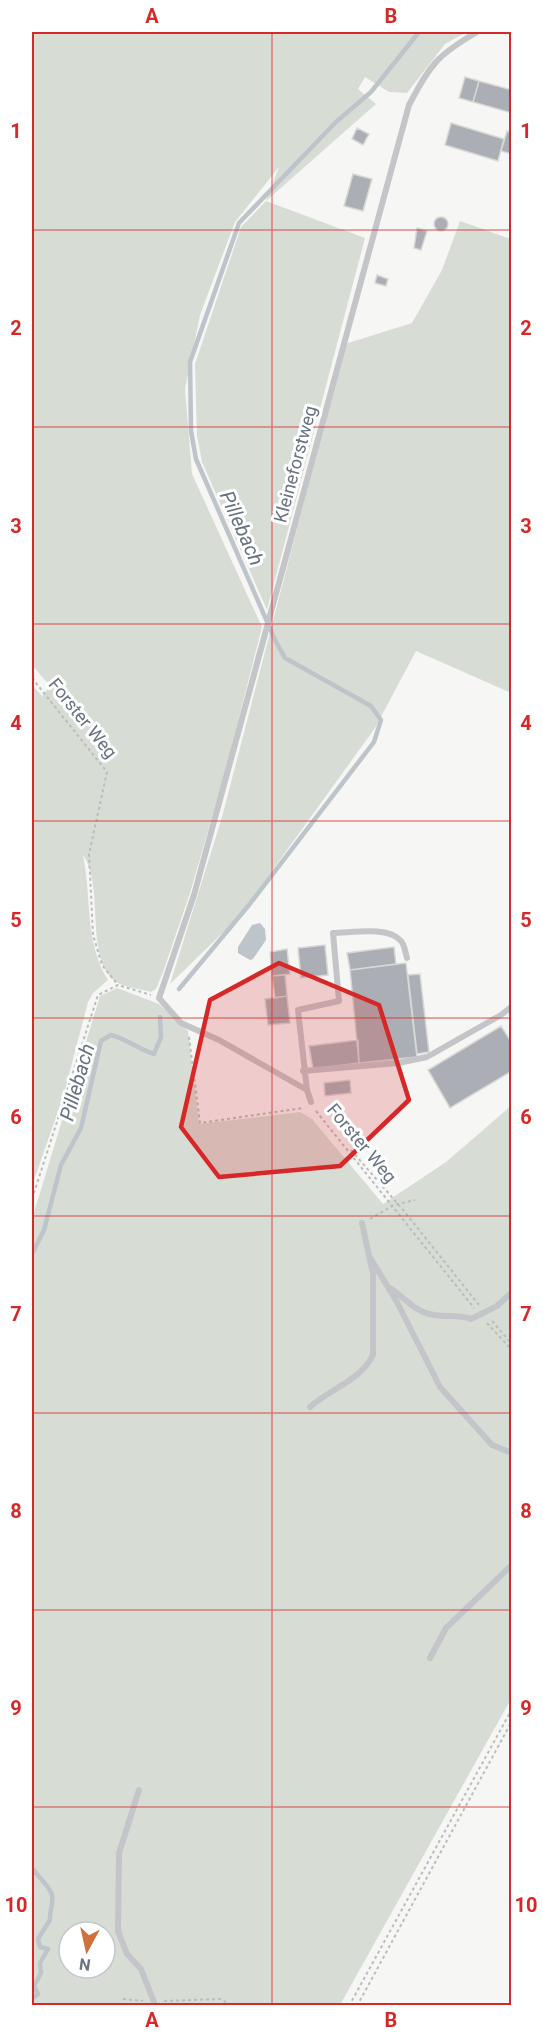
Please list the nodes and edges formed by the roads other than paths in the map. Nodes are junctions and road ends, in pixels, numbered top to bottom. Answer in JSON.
{"nodes":[{"id":1,"x":477,"y":32,"type":"edge"},
{"id":2,"x":407,"y":958,"type":"dead end"},
{"id":3,"x":511,"y":1007,"type":"edge"},
{"id":4,"x":303,"y":1071,"type":"junction"},
{"id":5,"x":307,"y":1090,"type":"junction"},
{"id":6,"x":311,"y":1104,"type":"road end"},
{"id":7,"x":362,"y":1223,"type":"road end"},
{"id":8,"x":369,"y":1256,"type":"junction"},
{"id":9,"x":387,"y":1286,"type":"junction"},
{"id":10,"x":511,"y":1293,"type":"edge"},
{"id":11,"x":310,"y":1407,"type":"dead end"},
{"id":12,"x":512,"y":1453,"type":"edge"},
{"id":13,"x":512,"y":1565,"type":"edge"},
{"id":14,"x":430,"y":1658,"type":"dead end"},
{"id":15,"x":139,"y":1790,"type":"dead end"},
{"id":16,"x":154,"y":2002,"type":"road end"}],
"edges":[{"from":1,"to":5,"type":"lane","name":"Kleineforstweg"},
{"from":2,"to":4,"type":"lane","name":"Forster Weg"},
{"from":3,"to":4,"type":"lane"},
{"from":4,"to":5,"type":"lane","name":"Forster Weg"},
{"from":5,"to":6,"type":"lane","name":"Forster Weg"},
{"from":7,"to":8,"type":"lane"},
{"from":8,"to":9,"type":"lane"},
{"from":8,"to":11,"type":"lane"},
{"from":9,"to":10,"type":"lane"},
{"from":9,"to":12,"type":"lane"},
{"from":13,"to":14,"type":"lane"},
{"from":15,"to":16,"type":"lane"}]}
